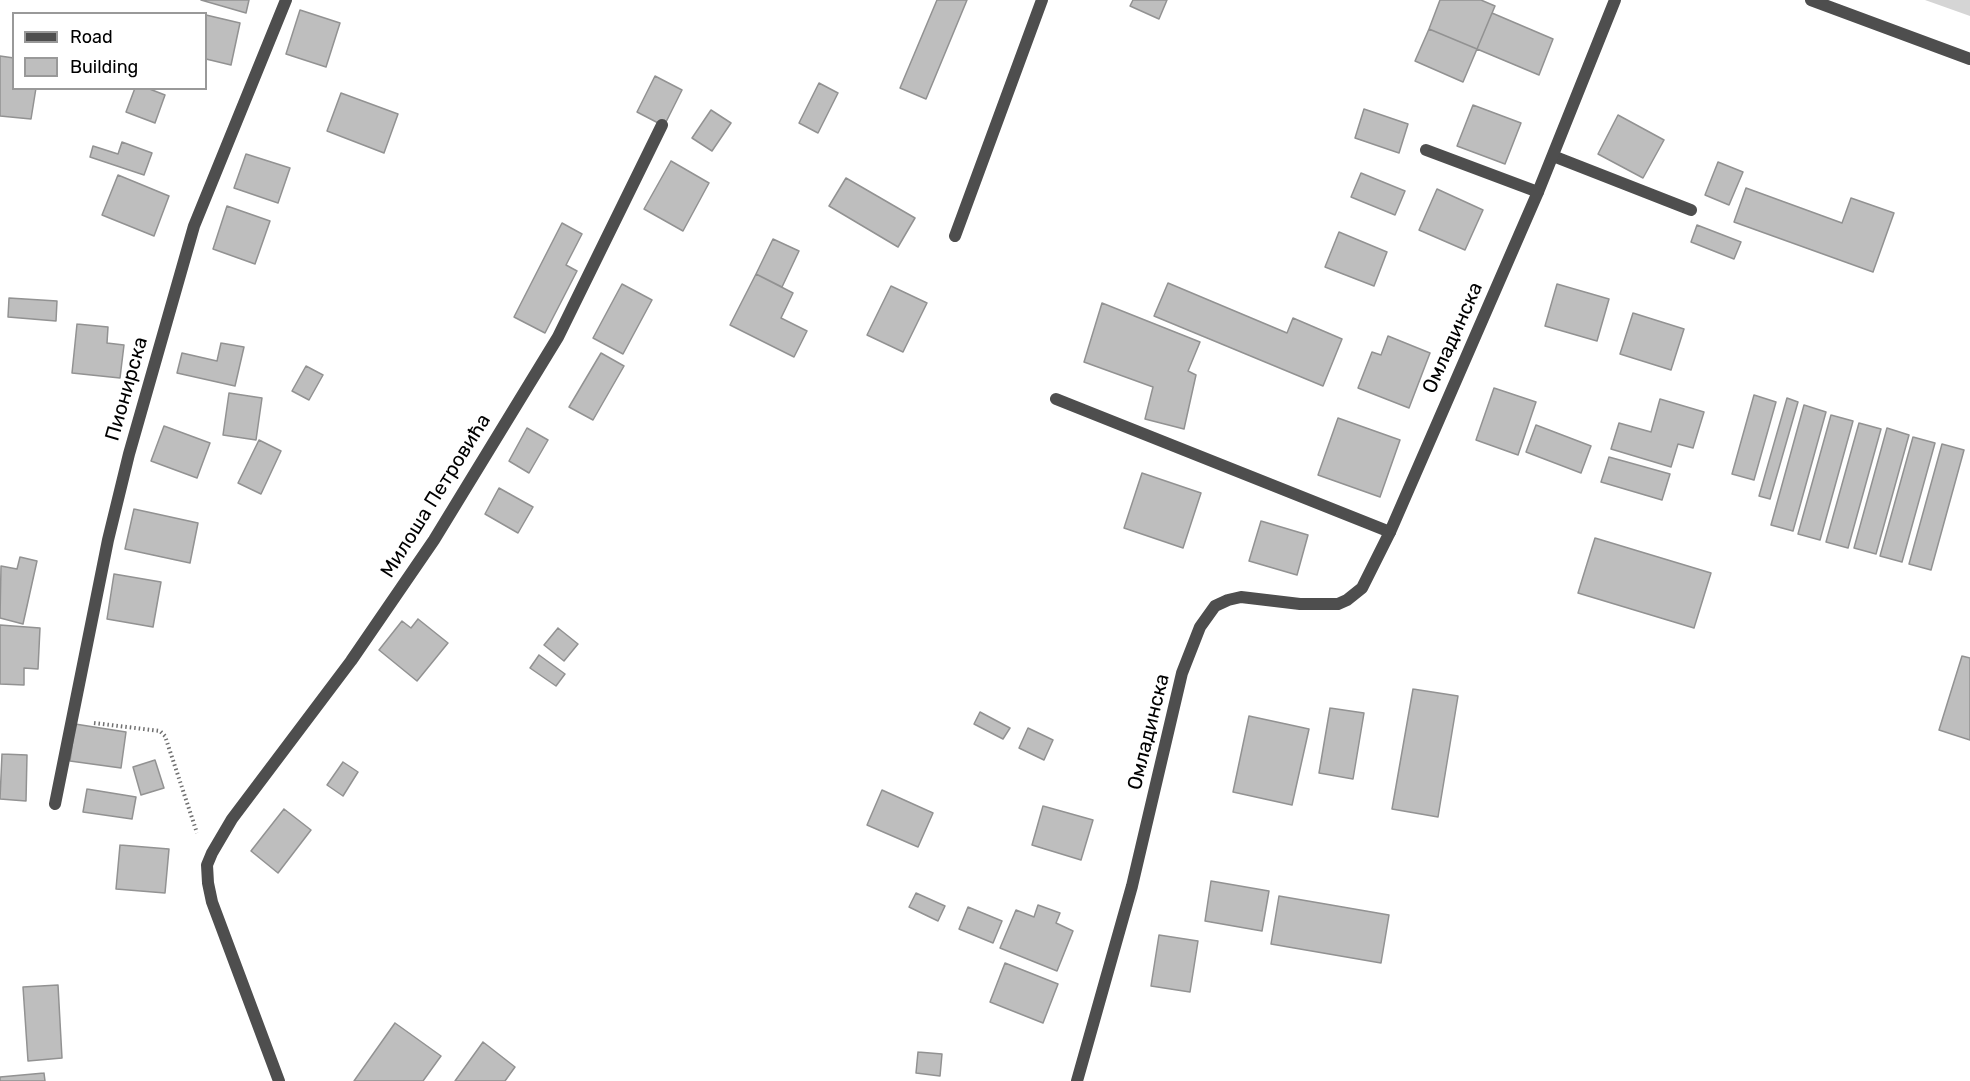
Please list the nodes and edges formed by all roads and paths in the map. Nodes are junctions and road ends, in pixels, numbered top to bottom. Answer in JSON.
{"nodes":[{"id":1,"x":286,"y":0,"type":"edge"},
{"id":2,"x":1041,"y":0,"type":"edge"},
{"id":3,"x":1615,"y":0,"type":"edge"},
{"id":4,"x":1811,"y":0,"type":"edge"},
{"id":5,"x":1970,"y":59,"type":"edge"},
{"id":6,"x":662,"y":125,"type":"dead end"},
{"id":7,"x":1426,"y":150,"type":"dead end"},
{"id":8,"x":1553,"y":156,"type":"junction"},
{"id":9,"x":1538,"y":192,"type":"junction"},
{"id":10,"x":1691,"y":210,"type":"dead end"},
{"id":11,"x":955,"y":236,"type":"dead end"},
{"id":12,"x":1056,"y":399,"type":"dead end"},
{"id":13,"x":1390,"y":532,"type":"junction"},
{"id":14,"x":72,"y":720,"type":"junction"},
{"id":15,"x":55,"y":804,"type":"dead end"},
{"id":16,"x":207,"y":865,"type":"junction"},
{"id":17,"x":279,"y":1081,"type":"edge"},
{"id":18,"x":1077,"y":1081,"type":"edge"}],
"edges":[{"from":1,"to":14,"type":"street","name":"Пионирска"},
{"from":2,"to":11,"type":"street"},
{"from":3,"to":8,"type":"street","name":"Омладинска"},
{"from":4,"to":5,"type":"street"},
{"from":6,"to":16,"type":"street","name":"Милоша Петровића"},
{"from":7,"to":9,"type":"street"},
{"from":8,"to":9,"type":"street","name":"Омладинска"},
{"from":8,"to":10,"type":"street"},
{"from":9,"to":13,"type":"street","name":"Омладинска"},
{"from":12,"to":13,"type":"street"},
{"from":13,"to":18,"type":"street","name":"Омладинска"},
{"from":14,"to":15,"type":"street","name":"Пионирска"},
{"from":14,"to":16,"type":"path"},
{"from":16,"to":17,"type":"street"}]}
